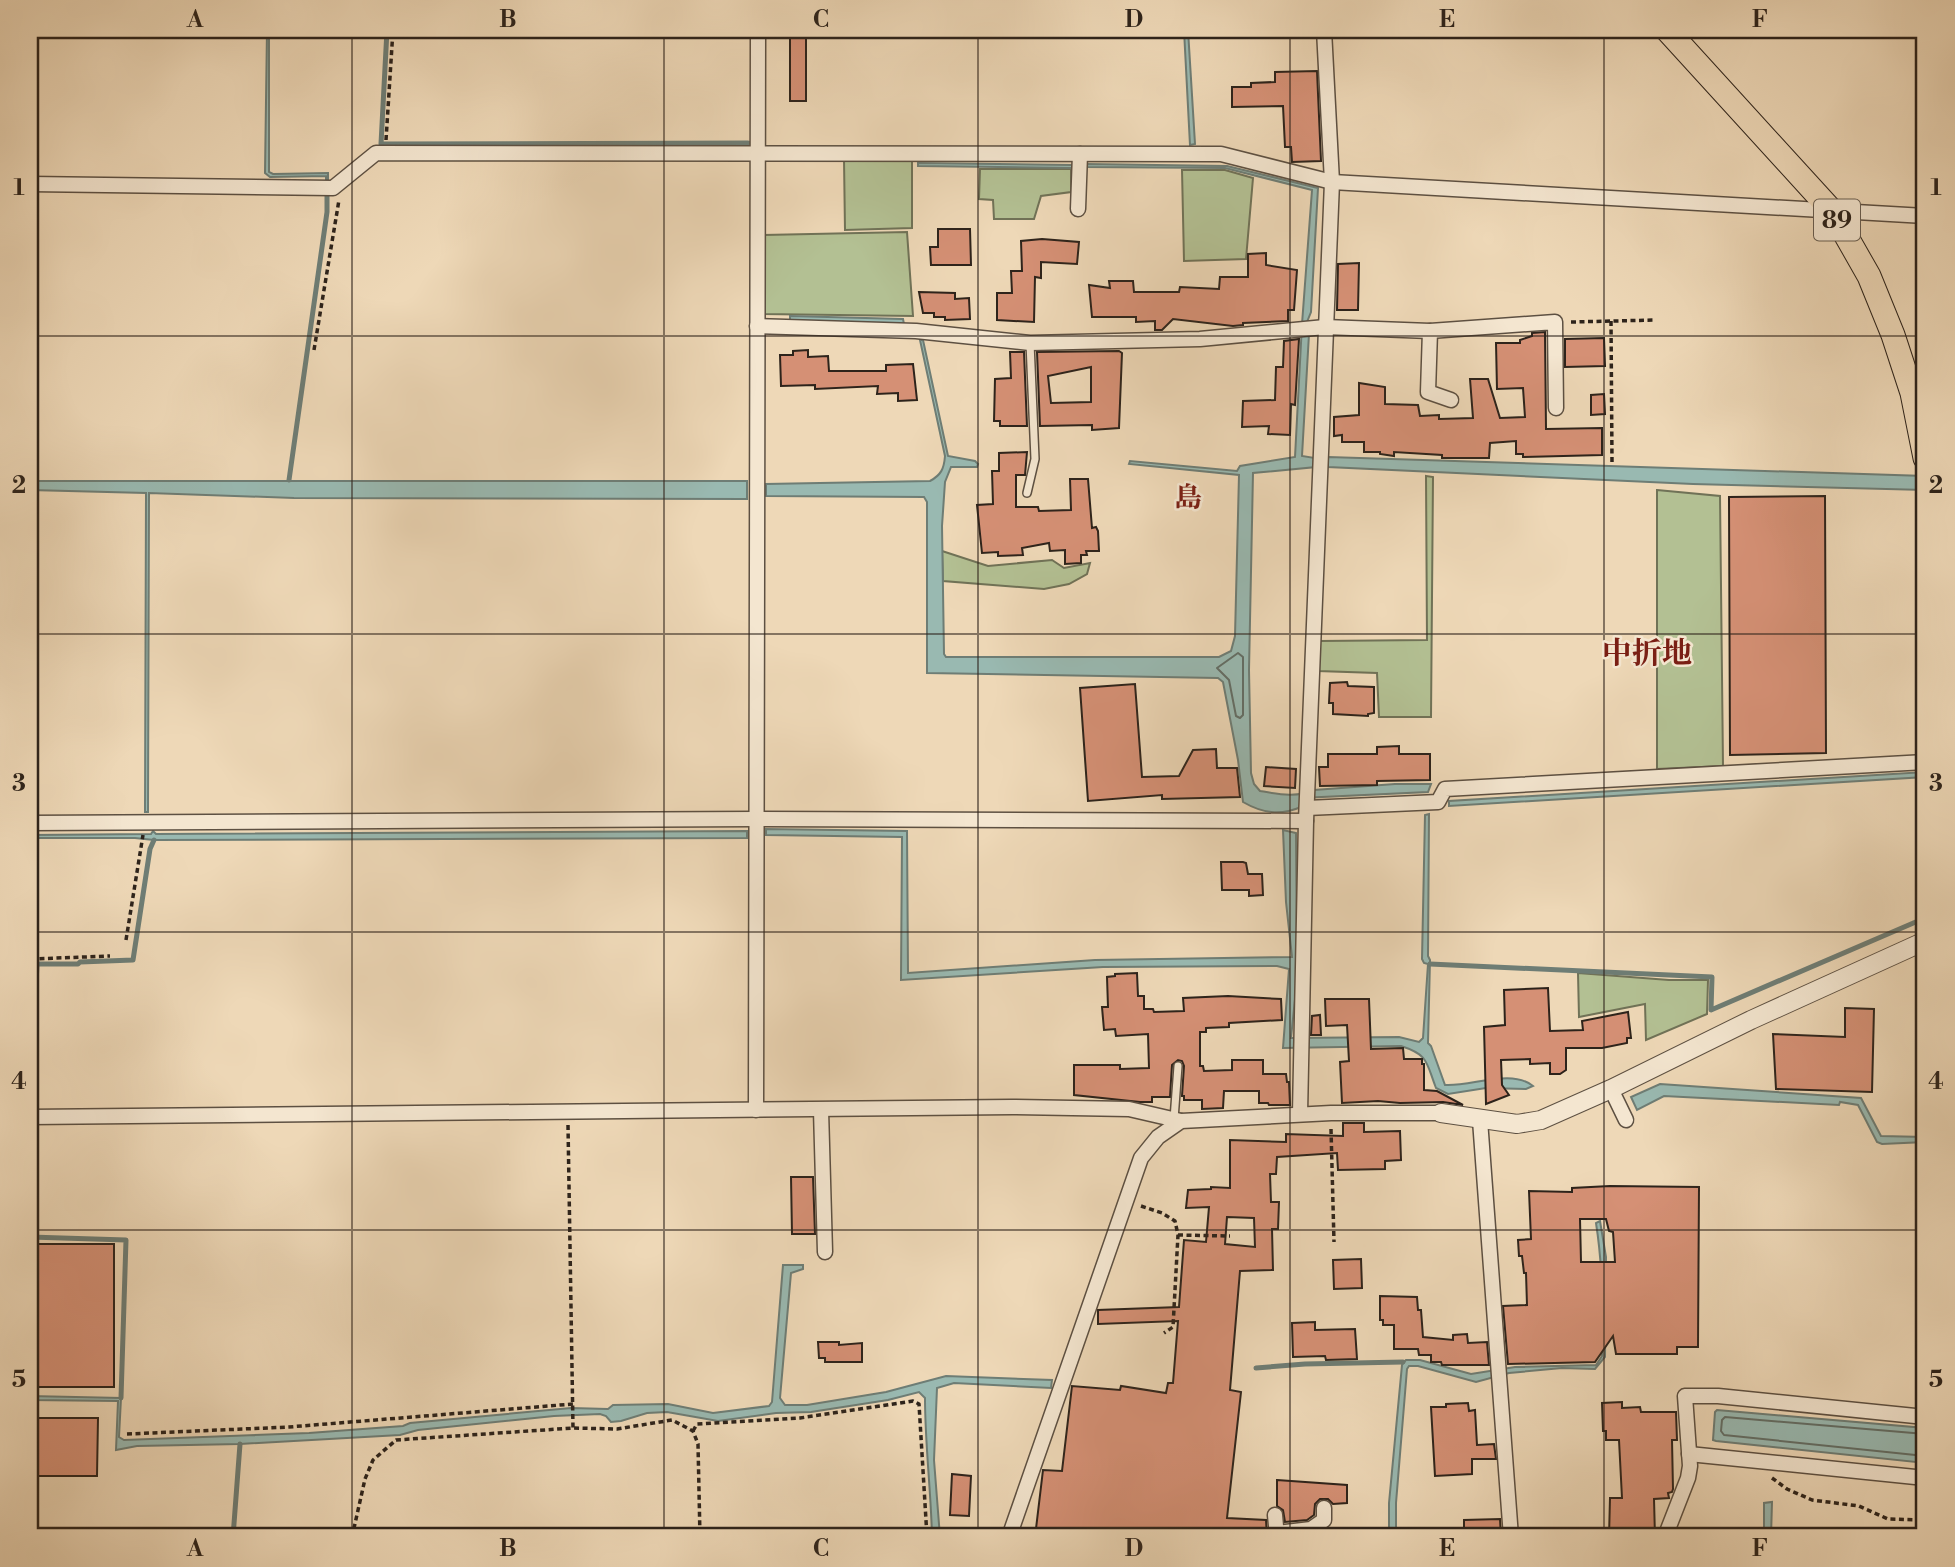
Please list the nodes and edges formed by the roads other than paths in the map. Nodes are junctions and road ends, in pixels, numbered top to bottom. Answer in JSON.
{"nodes":[{"id":1,"x":758,"y":30,"type":"edge"},
{"id":2,"x":1324,"y":30,"type":"edge"},
{"id":3,"x":1667,"y":30,"type":"edge"},
{"id":4,"x":758,"y":153,"type":"junction"},
{"id":5,"x":1080,"y":154,"type":"junction"},
{"id":6,"x":1332,"y":182,"type":"junction"},
{"id":7,"x":30,"y":184,"type":"edge"},
{"id":8,"x":1078,"y":209,"type":"dead end"},
{"id":9,"x":1832,"y":211,"type":"junction"},
{"id":10,"x":1925,"y":216,"type":"edge"},
{"id":11,"x":757,"y":326,"type":"junction"},
{"id":12,"x":1325,"y":327,"type":"junction"},
{"id":13,"x":1430,"y":331,"type":"junction"},
{"id":14,"x":1030,"y":343,"type":"junction"},
{"id":15,"x":1451,"y":400,"type":"dead end"},
{"id":16,"x":1556,"y":408,"type":"dead end"},
{"id":17,"x":1925,"y":458,"type":"edge"},
{"id":18,"x":1027,"y":493,"type":"dead end"},
{"id":19,"x":1925,"y":762,"type":"edge"},
{"id":20,"x":1307,"y":814,"type":"junction"},
{"id":21,"x":755,"y":819,"type":"junction"},
{"id":22,"x":30,"y":823,"type":"edge"},
{"id":23,"x":1925,"y":941,"type":"edge"},
{"id":24,"x":1178,"y":1066,"type":"dead end"},
{"id":25,"x":1611,"y":1089,"type":"junction"},
{"id":26,"x":756,"y":1110,"type":"junction"},
{"id":27,"x":821,"y":1110,"type":"junction"},
{"id":28,"x":1441,"y":1113,"type":"joint"},
{"id":29,"x":1300,"y":1114,"type":"junction"},
{"id":30,"x":30,"y":1117,"type":"edge"},
{"id":31,"x":1480,"y":1120,"type":"junction"},
{"id":32,"x":1626,"y":1120,"type":"dead end"},
{"id":33,"x":1177,"y":1121,"type":"junction"},
{"id":34,"x":825,"y":1252,"type":"dead end"},
{"id":35,"x":1925,"y":1417,"type":"edge"},
{"id":36,"x":1689,"y":1454,"type":"junction"},
{"id":37,"x":1925,"y":1478,"type":"edge"},
{"id":38,"x":1324,"y":1508,"type":"dead end"},
{"id":39,"x":1275,"y":1515,"type":"dead end"},
{"id":40,"x":1277,"y":1535,"type":"edge"},
{"id":41,"x":1010,"y":1537,"type":"edge"},
{"id":42,"x":1511,"y":1537,"type":"edge"},
{"id":43,"x":1665,"y":1537,"type":"edge"}],
"edges":[{"from":1,"to":4,"type":"street"},
{"from":2,"to":6,"type":"street"},
{"from":3,"to":9,"type":"main road","number":"89"},
{"from":4,"to":5,"type":"street"},
{"from":4,"to":7,"type":"street"},
{"from":4,"to":11,"type":"street"},
{"from":5,"to":6,"type":"street"},
{"from":5,"to":8,"type":"street"},
{"from":6,"to":9,"type":"street"},
{"from":6,"to":12,"type":"street"},
{"from":9,"to":10,"type":"street"},
{"from":9,"to":17,"type":"main road","number":"89"},
{"from":11,"to":14,"type":"street"},
{"from":11,"to":21,"type":"street"},
{"from":12,"to":13,"type":"street"},
{"from":12,"to":14,"type":"street"},
{"from":12,"to":20,"type":"street"},
{"from":13,"to":15,"type":"street"},
{"from":13,"to":16,"type":"street"},
{"from":14,"to":18,"type":"lane"},
{"from":19,"to":20,"type":"street"},
{"from":20,"to":21,"type":"street"},
{"from":20,"to":29,"type":"street"},
{"from":21,"to":22,"type":"street"},
{"from":21,"to":26,"type":"street"},
{"from":23,"to":25,"type":"street"},
{"from":24,"to":33,"type":"lane"},
{"from":25,"to":31,"type":"street"},
{"from":25,"to":32,"type":"street"},
{"from":26,"to":27,"type":"street"},
{"from":26,"to":30,"type":"street"},
{"from":27,"to":33,"type":"street"},
{"from":27,"to":34,"type":"street"},
{"from":28,"to":29,"type":"street"},
{"from":28,"to":31,"type":"street"},
{"from":29,"to":33,"type":"street"},
{"from":31,"to":42,"type":"street"},
{"from":33,"to":41,"type":"street"},
{"from":35,"to":36,"type":"street"},
{"from":36,"to":37,"type":"street"},
{"from":36,"to":43,"type":"street"},
{"from":38,"to":40,"type":"street"},
{"from":39,"to":40,"type":"street"}]}
